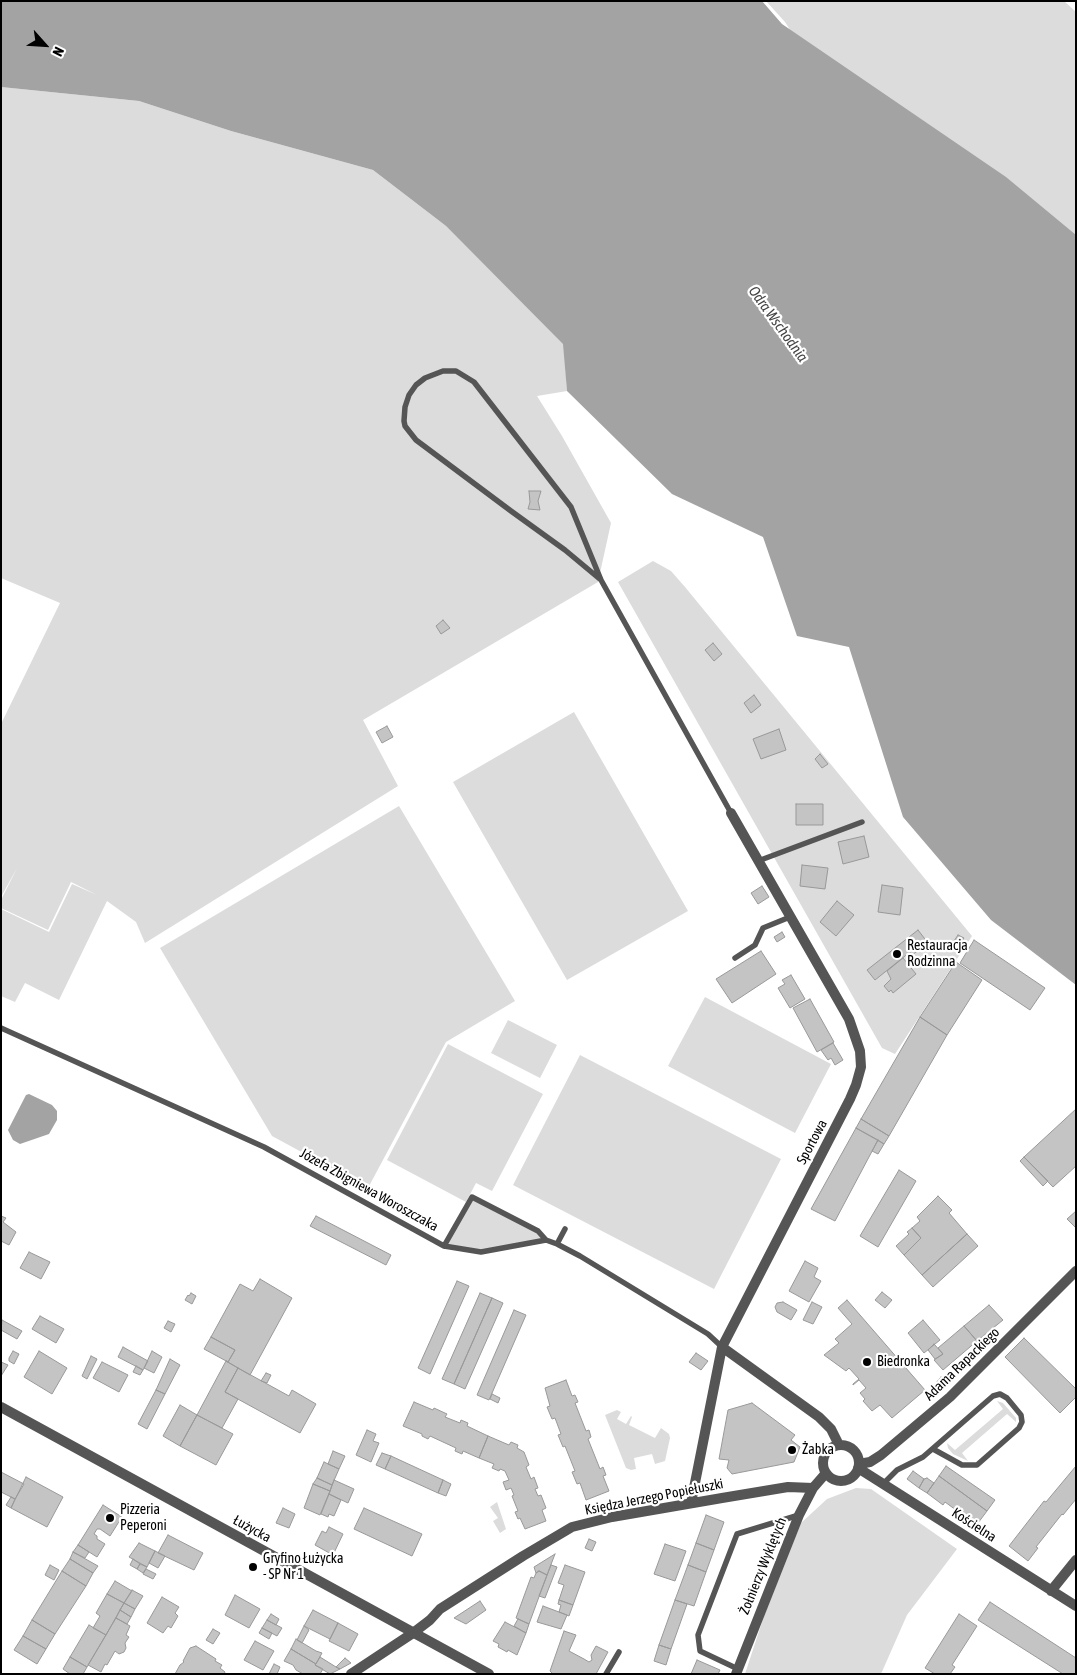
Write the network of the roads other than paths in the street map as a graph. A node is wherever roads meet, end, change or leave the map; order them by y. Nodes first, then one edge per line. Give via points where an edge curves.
1 (601, 580) junction
2 (731, 813) joint
3 (862, 822) dead end
4 (758, 861) junction
5 (790, 917) junction
6 (735, 958) dead end
7 (1, 1028) edge
8 (565, 1229) dead end
9 (546, 1240) junction
10 (557, 1244) junction
11 (444, 1246) junction
12 (1076, 1271) edge
13 (722, 1347) junction
14 (1, 1407) edge
15 (839, 1445) junction
16 (933, 1449) junction
17 (858, 1466) junction
18 (826, 1473) junction
19 (884, 1483) junction
20 (813, 1488) junction
21 (691, 1503) junction
22 (799, 1514) junction
23 (1076, 1560) edge
24 (1051, 1591) junction
25 (1076, 1606) edge
26 (413, 1633) junction
27 (619, 1652) dead end
28 (737, 1671) edge
29 (350, 1674) edge
30 (489, 1674) edge
31 (606, 1674) edge

1 - 1 lane via 571,506 474,382 456,371 443,371 416,385 409,395 404,421 416,440
1 - 2 lane
2 - 4 street, Sportowa
3 - 4 lane
4 - 5 street, Sportowa
5 - 6 lane via 763,928 755,946
5 - 13 street, Sportowa via 849,1019 860,1051 861,1067 850,1099
7 - 11 lane, Józefa Zbigniewa Woroszczaka via 264,1147
8 - 10 lane
9 - 10 lane
9 - 11 lane, Józefa Zbigniewa Woroszczaka via 481,1252
9 - 11 lane via 538,1231 472,1197
10 - 13 lane via 708,1334
12 - 17 street, Adama Rapackiego via 950,1397 881,1455
13 - 15 street via 819,1417 831,1429
13 - 21 street, Sportowa
14 - 26 street, Łużycka
15 - 17 street via 857,1454
15 - 18 street via 824,1455
16 - 16 lane via 993,1396 1000,1394 1007,1398 1022,1415 1019,1428 976,1465 962,1465
16 - 19 lane via 897,1470
17 - 18 street via 844,1481 837,1481
17 - 19 street, Kościelna
18 - 20 street, Żołnierzy Wyklętych
19 - 24 street, Kościelna
20 - 21 street, Księdza Jerzego Popiełuszki via 788,1487
20 - 22 street, Żołnierzy Wyklętych
21 - 26 street, Księdza Jerzego Popiełuszki via 572,1527 440,1609
22 - 28 street, Żołnierzy Wyklętych
22 - 28 lane via 737,1534 698,1635 700,1651
23 - 24 street
24 - 25 street, Kościelna
26 - 29 street, Księdza Jerzego Popiełuszki
26 - 30 street, Łużycka
27 - 31 lane

